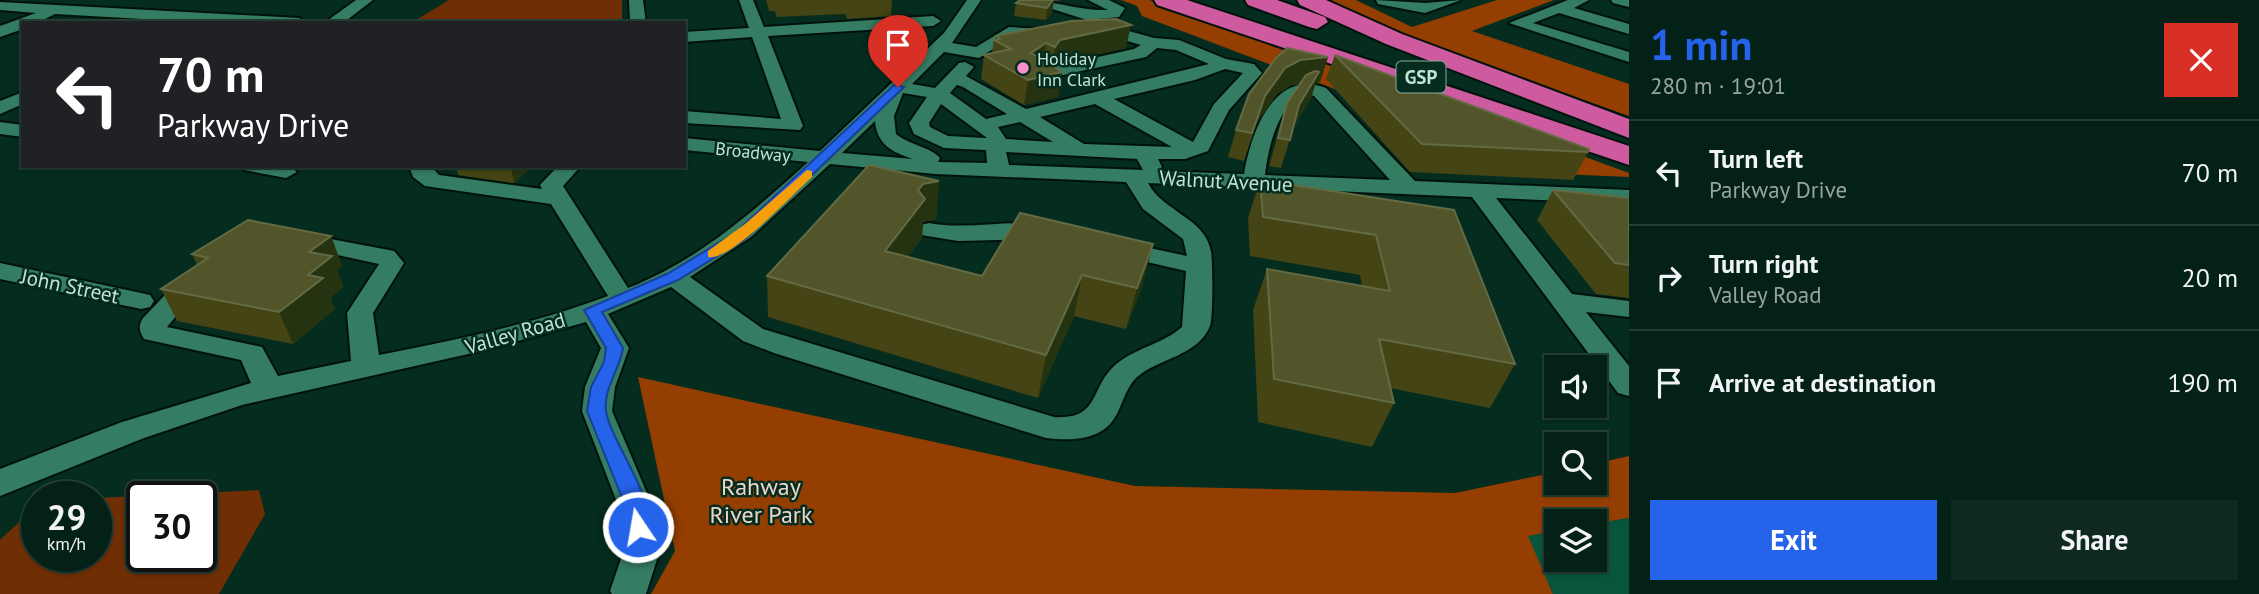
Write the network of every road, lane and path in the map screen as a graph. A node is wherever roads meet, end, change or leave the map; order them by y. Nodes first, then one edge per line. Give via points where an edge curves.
1 (220, 0) edge
2 (366, 0) edge
3 (636, 0) edge
4 (746, 0) edge
5 (974, 0) edge
6 (1031, 0) edge
7 (1095, 0) edge
8 (1165, 0) edge
9 (1213, 0) edge
10 (1256, 0) edge
11 (1308, 0) edge
12 (1454, 0) edge
13 (1618, 0) edge
14 (1383, 1) edge
15 (1579, 1) edge
16 (1629, 3) edge
17 (0, 6) edge
18 (920, 7) dead end
19 (1557, 8) junction
20 (56, 9) junction
21 (1109, 11) joint
22 (1537, 15) junction
23 (1629, 16) edge
24 (182, 19) edge
25 (27, 21) edge
26 (240, 21) edge
27 (335, 21) edge
28 (638, 21) edge
29 (933, 21) junction
30 (21, 23) edge
31 (958, 26) junction
32 (1629, 29) edge
33 (0, 32) edge
34 (758, 33) junction
35 (686, 37) edge
36 (1629, 42) edge
37 (1153, 43) junction
38 (939, 46) junction
39 (979, 54) junction
40 (1629, 57) edge
41 (1222, 63) junction
42 (1056, 76) joint
43 (954, 78) junction
44 (895, 90) junction
45 (940, 94) junction
46 (21, 98) edge
47 (1091, 99) junction
48 (0, 108) edge
49 (1022, 116) junction
50 (686, 117) edge
51 (984, 125) junction
52 (0, 128) edge
53 (21, 131) edge
54 (1629, 131) edge
55 (686, 144) edge
56 (995, 145) junction
57 (1080, 149) junction
58 (1195, 151) junction
59 (1629, 155) edge
60 (822, 159) junction
61 (263, 168) edge
62 (420, 168) edge
63 (569, 168) edge
64 (1145, 169) junction
65 (999, 171) junction
66 (286, 172) dead end
67 (1254, 175) junction
68 (1410, 188) junction
69 (1479, 191) junction
70 (560, 198) junction
71 (1625, 199) edge
72 (929, 230) dead end
73 (274, 235) edge
74 (1065, 236) edge
75 (1092, 242) edge
76 (1197, 266) junction
77 (212, 267) edge
78 (0, 271) edge
79 (673, 277) junction
80 (622, 298) junction
81 (141, 301) dead end
82 (1563, 301) junction
83 (1629, 309) edge
84 (592, 310) junction
85 (366, 368) junction
86 (1629, 386) edge
87 (269, 389) junction
88 (0, 483) edge
89 (629, 591) dead end

1 - 24 street
2 - 27 street
3 - 28 street
4 - 34 street
5 - 31 street, Valley Road
6 - 21 street via 1087,15
7 - 21 street
8 - 59 highway
9 - 59 highway, GSP
10 - 54 highway, GSP
11 - 54 highway via 1408,45
12 - 14 street via 1425,9
13 - 16 street
15 - 19 street
15 - 23 street
17 - 20 street
18 - 29 street
19 - 22 street
19 - 32 street
20 - 24 street
20 - 25 street
22 - 36 street
22 - 40 street via 1517,23
24 - 26 street
29 - 31 street
29 - 34 street
30 - 33 street
31 - 38 street, Valley Road
34 - 35 street
34 - 50 street via 793,126
37 - 39 street via 1118,33 1073,37 1009,32
37 - 41 street via 1179,45
37 - 42 street via 1140,52
38 - 39 street
38 - 44 street, Valley Road
39 - 43 street
41 - 47 street
41 - 58 street via 1253,73 1221,108 1204,144
42 - 47 street
43 - 45 street
43 - 49 street via 969,82
44 - 45 street
44 - 60 street, Valley Road
44 - 65 street via 883,123 886,136 895,145 940,161
45 - 51 street
45 - 56 street via 921,115 921,130 944,142
46 - 48 street
47 - 49 street
47 - 58 street
49 - 51 street
49 - 57 street
51 - 56 street via 998,136
52 - 53 street
55 - 60 street, Broadway
56 - 57 street
56 - 65 street
57 - 64 street
58 - 64 street
60 - 65 street, Walnut Avenue
60 - 79 street, Valley Road via 740,236
61 - 66 street
62 - 70 street via 433,181
63 - 70 street via 551,185
64 - 65 street, Walnut Avenue
64 - 67 street, Walnut Avenue
64 - 76 street via 1140,192 1195,238
67 - 68 street, Walnut Avenue
67 - 68 street via 1269,124 1289,93 1301,87 1316,88
68 - 69 street, Walnut Avenue
69 - 71 street, Walnut Avenue
69 - 82 street
70 - 80 street
72 - 74 street via 948,235 1028,230
73 - 85 street via 385,256 392,263 360,313
75 - 76 street
76 - 79 street via 1198,321 1193,332 1128,368 1095,421 1063,429 753,335
77 - 87 street via 182,289 153,324 154,333 252,353
78 - 81 street, John Street
79 - 80 street, Valley Road
80 - 84 street, Valley Road
82 - 83 street
82 - 86 street
84 - 85 street, Valley Road via 542,329
84 - 89 street via 615,348 600,387 597,411 635,505 642,550
85 - 87 street, Valley Road
87 - 88 street, Valley Road via 128,431

